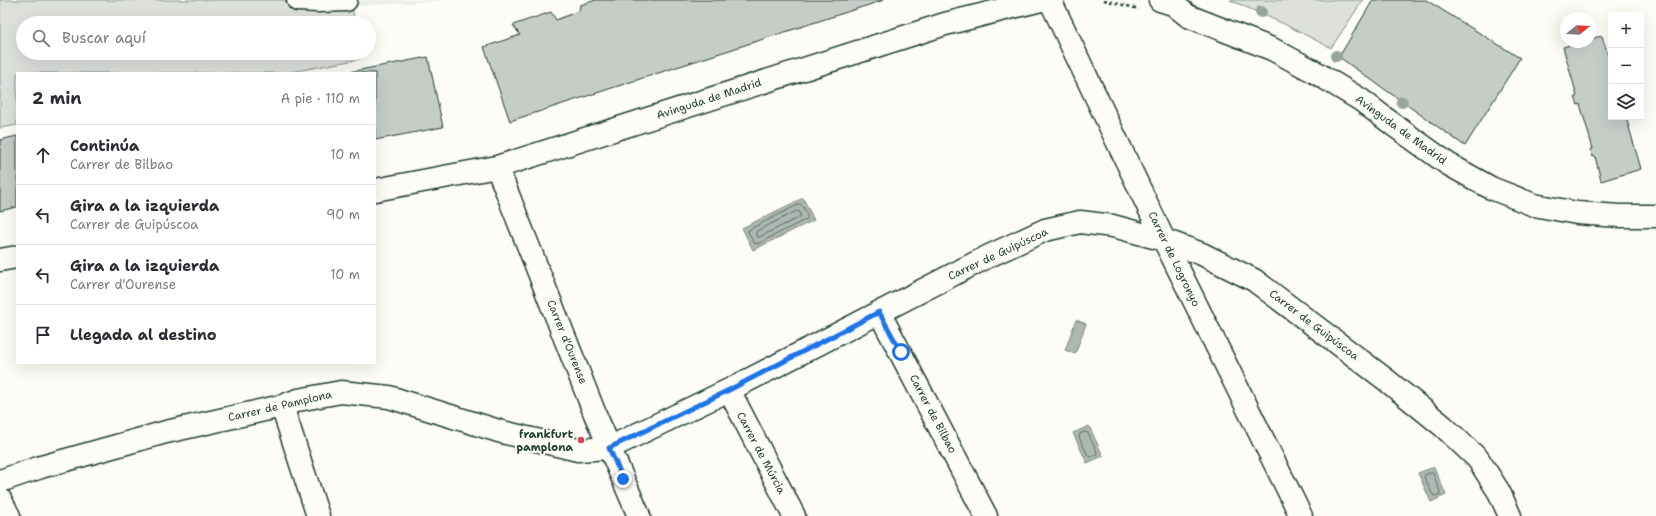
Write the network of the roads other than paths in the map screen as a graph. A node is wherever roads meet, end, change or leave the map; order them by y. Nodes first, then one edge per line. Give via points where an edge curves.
1 (298, 0) edge
2 (338, 0) edge
3 (346, 0) edge
4 (1041, 0) edge
5 (1050, 0) edge
6 (1160, 0) edge
7 (497, 167) junction
8 (376, 190) edge
9 (1656, 216) edge
10 (1164, 240) junction
11 (16, 257) edge
12 (0, 260) edge
13 (879, 312) junction
14 (729, 390) junction
15 (282, 406) junction
16 (609, 448) junction
17 (0, 481) edge
18 (0, 499) edge
19 (10, 516) edge
20 (318, 516) edge
21 (639, 516) edge
22 (794, 516) edge
23 (986, 516) edge
24 (1300, 516) edge
25 (1510, 516) edge

1 - 2 street
2 - 3 street
4 - 7 street, Avinguda de Madrid via 945,24
5 - 10 street, Carrer de Logronyo
6 - 9 street, Avinguda de Madrid via 1173,4 1188,16 1272,49 1315,72 1361,100 1448,164 1491,188 1534,205 1577,213
7 - 8 street, Avinguda de Madrid
7 - 16 street, Carrer d'Ourense
10 - 13 street, Carrer de Guipúscoa via 1113,226 1080,222 1045,230
10 - 24 street, Carrer de Logronyo
10 - 25 street, Carrer de Guipúscoa via 1202,254 1254,280 1385,379 1443,426 1478,459 1499,492
11 - 12 street
13 - 14 street, Carrer de Guipúscoa
13 - 23 street, Carrer de Bilbao
14 - 16 street, Carrer de Guipúscoa
14 - 22 street, Carrer de Múrcia
15 - 16 street, Carrer de Pamplona via 298,400 341,392 389,397 502,432 578,450
15 - 17 street, Carrer de Pamplona via 166,432
15 - 20 street
16 - 21 street, Carrer d'Ourense
18 - 19 street

